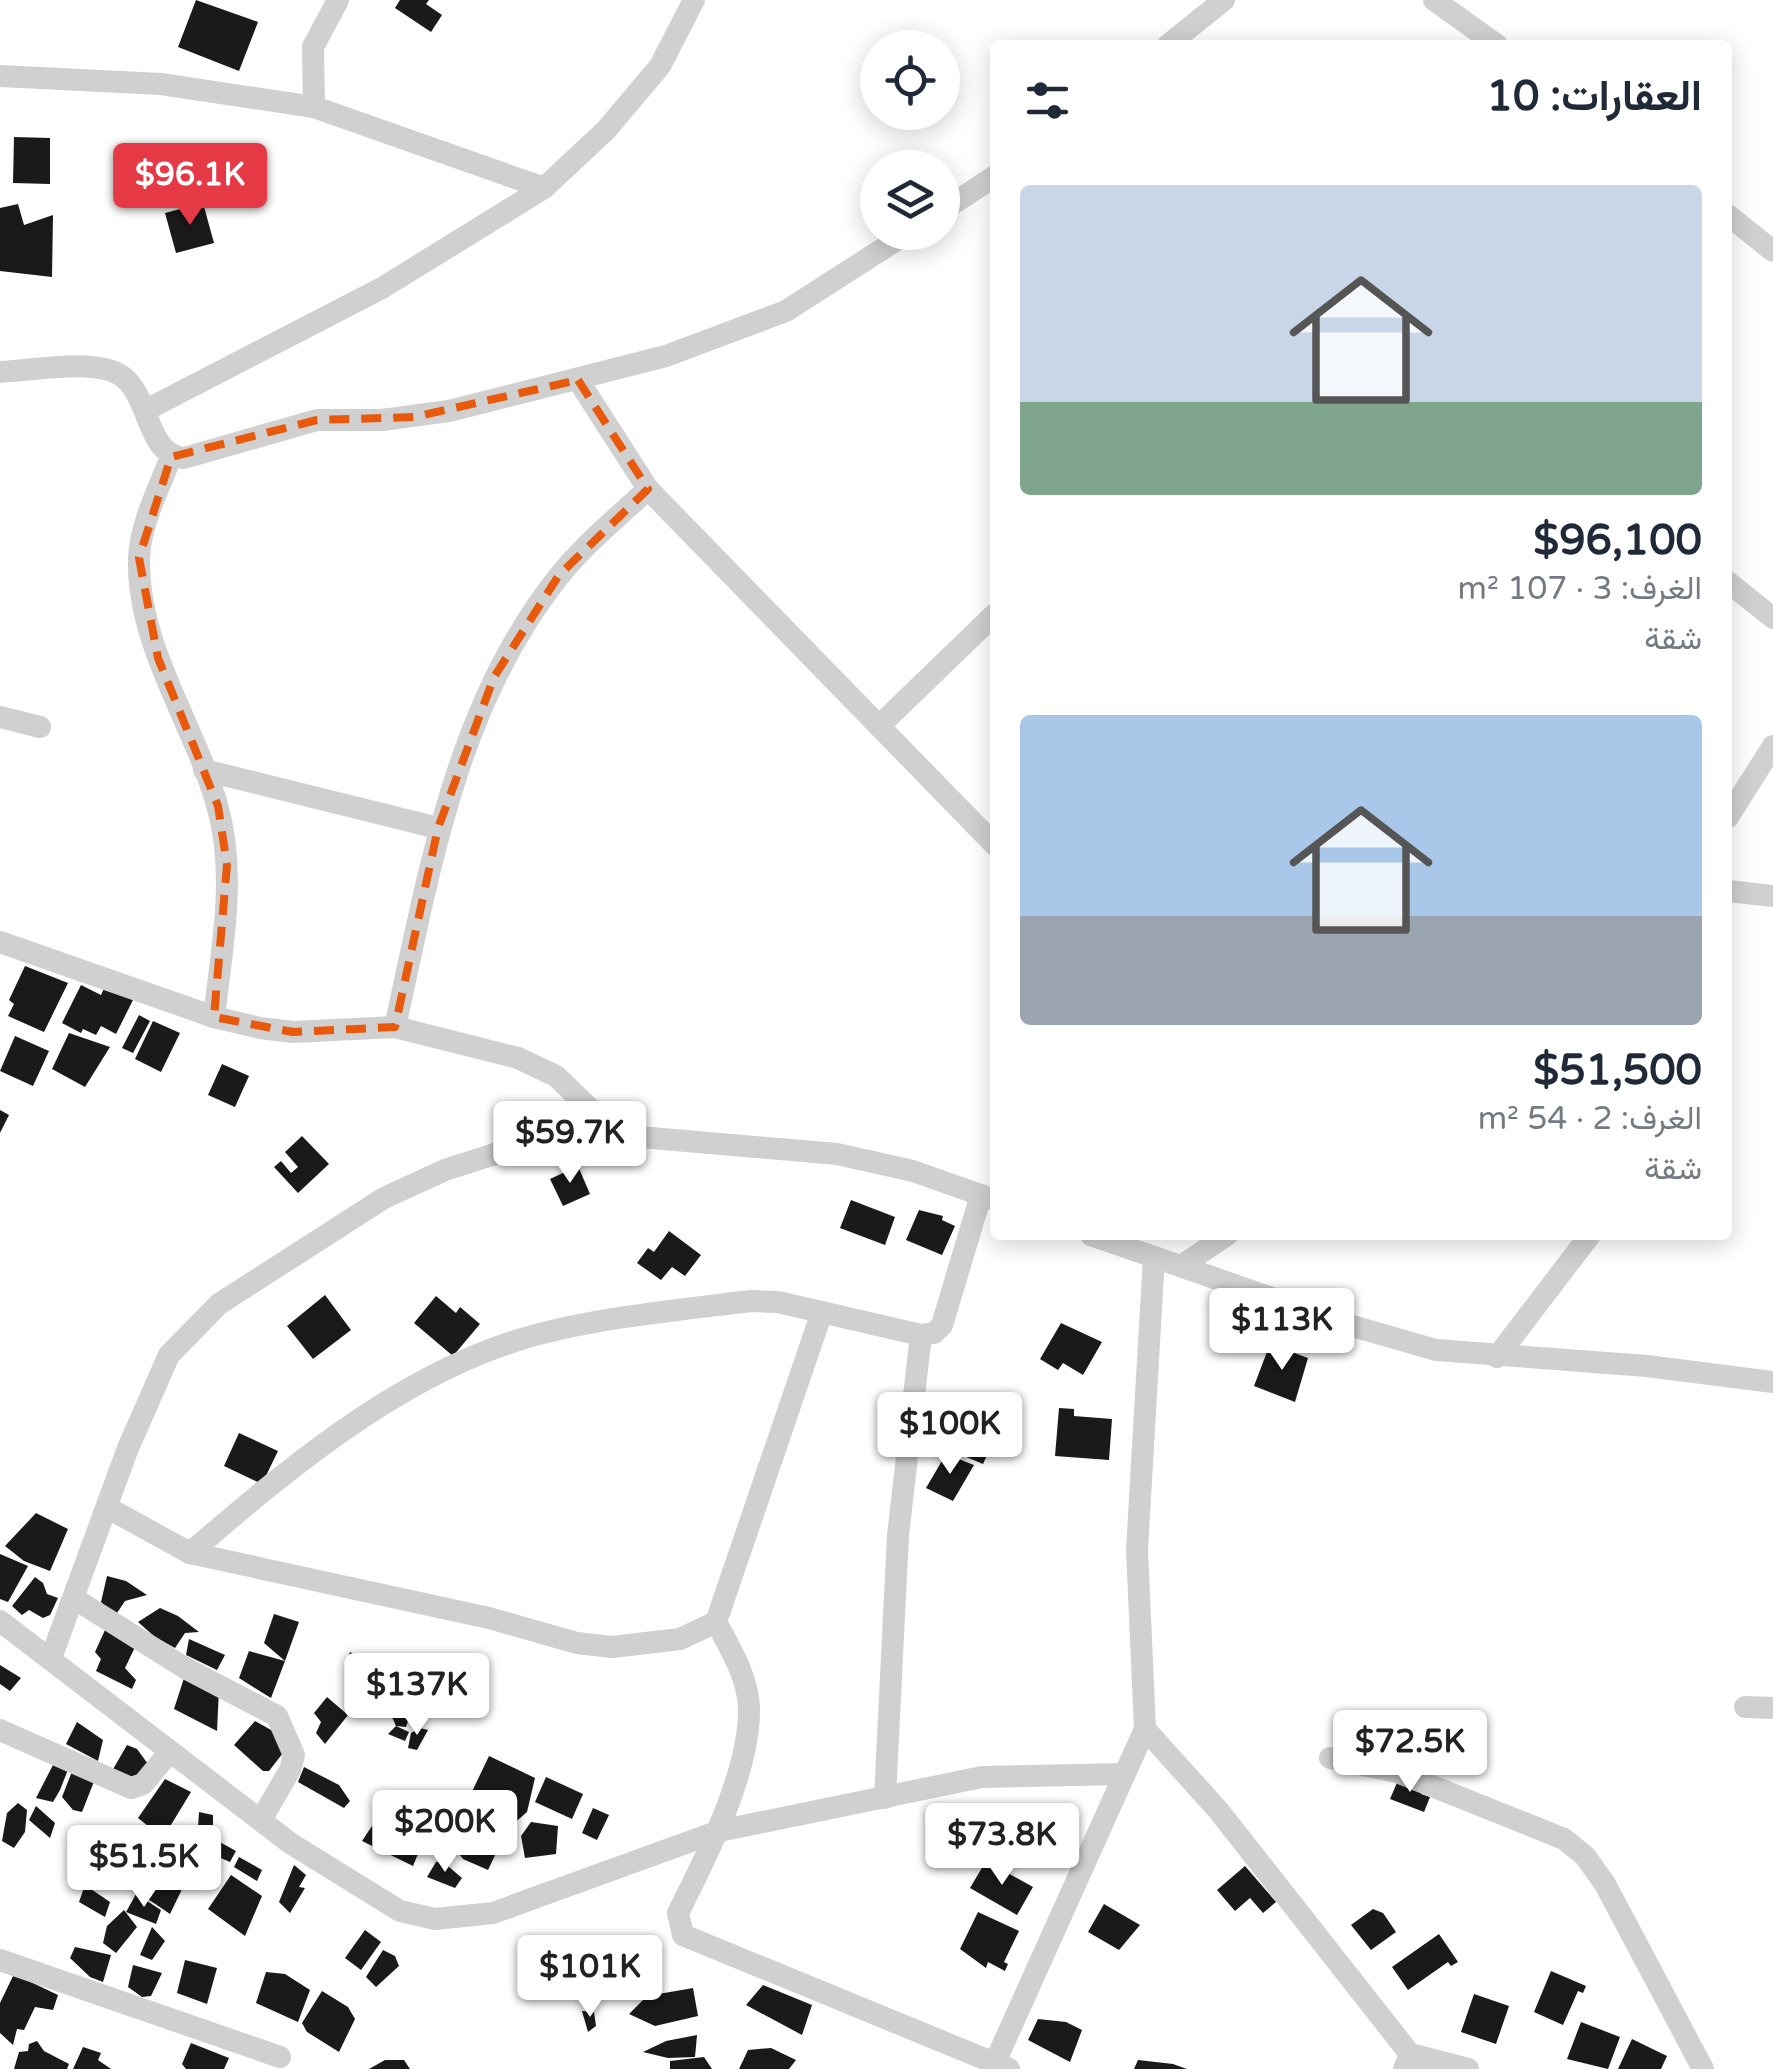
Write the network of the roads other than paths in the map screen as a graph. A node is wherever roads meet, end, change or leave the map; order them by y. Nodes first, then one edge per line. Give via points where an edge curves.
1 (338, 0) edge
2 (694, 0) edge
3 (1224, 0) edge
4 (1434, 0) edge
5 (1174, 40) edge
6 (1490, 40) edge
7 (0, 76) edge
8 (314, 108) junction
9 (990, 179) edge
10 (544, 188) junction
11 (960, 200) edge
12 (1732, 218) edge
13 (882, 250) edge
14 (1773, 252) edge
15 (0, 372) edge
16 (578, 380) junction
17 (146, 410) junction
18 (171, 457) junction
19 (648, 489) junction
20 (1732, 585) edge
21 (1773, 618) edge
22 (990, 619) edge
23 (0, 717) edge
24 (879, 726) junction
25 (40, 727) dead end
26 (1773, 746) edge
27 (204, 770) junction
28 (1732, 811) edge
29 (438, 828) junction
30 (990, 840) edge
31 (1732, 891) edge
32 (1773, 896) edge
33 (3, 950) edge
34 (214, 1017) junction
35 (395, 1027) junction
36 (617, 1135) junction
37 (988, 1198) edge
38 (1106, 1240) edge
39 (1220, 1240) edge
40 (1586, 1240) edge
41 (1154, 1257) junction
42 (1181, 1266) junction
43 (822, 1312) junction
44 (921, 1335) junction
45 (1497, 1356) junction
46 (1773, 1382) edge
47 (108, 1508) junction
48 (190, 1552) junction
49 (75, 1600) junction
50 (0, 1621) edge
51 (716, 1622) junction
52 (51, 1658) junction
53 (1745, 1707) dead end
54 (1773, 1708) edge
55 (1146, 1729) junction
56 (0, 1730) edge
57 (168, 1754) junction
58 (1330, 1758) dead end
59 (1124, 1774) junction
60 (885, 1798) junction
61 (260, 1820) junction
62 (718, 1831) junction
63 (0, 1960) edge
64 (280, 2057) dead end
65 (1412, 2064) edge
66 (999, 2067) edge
67 (1468, 2069) edge
68 (1703, 2069) edge

1 - 8 street via 313,48
2 - 10 street via 660,66
3 - 5 street
4 - 6 street
7 - 8 street via 160,84
8 - 10 street
9 - 11 street
10 - 17 street via 382,288
12 - 14 street
13 - 16 street via 786,311
15 - 17 street via 115,372
16 - 18 street via 414,417 317,420 197,456
16 - 19 street
17 - 18 street via 154,436
18 - 27 street via 140,558 158,658
19 - 24 street
19 - 29 street via 559,576 516,636
20 - 21 street
22 - 24 street
23 - 25 street
24 - 30 street
26 - 28 street
27 - 29 street
27 - 34 street via 218,806 227,865
29 - 35 street
31 - 32 street
33 - 34 street
34 - 35 street via 293,1032
35 - 36 street via 518,1058 556,1076
36 - 37 street via 837,1154
36 - 47 street via 528,1143 445,1170 328,1230 219,1304 169,1354
37 - 44 street via 942,1324 934,1334
38 - 41 street
39 - 42 street
40 - 45 street
41 - 42 street
41 - 55 street via 1137,1550
42 - 45 street via 1403,1343
43 - 44 street
43 - 48 street via 751,1301 514,1341 382,1406 260,1492
43 - 51 street
44 - 60 street via 898,1535
45 - 46 street
47 - 48 street
47 - 49 street
48 - 51 street via 577,1643 680,1639
49 - 52 street
49 - 61 street via 276,1716 294,1756
50 - 52 street
51 - 62 street via 737,1660 749,1708
52 - 57 street
53 - 54 street
55 - 59 street
55 - 65 street via 1218,1810
56 - 57 street via 131,1788 144,1784
57 - 61 street
58 - 68 street via 1397,1772 1564,1839 1585,1856
59 - 60 street via 1000,1775
59 - 66 street
60 - 62 street
61 - 62 street via 400,1911 435,1919 493,1913
62 - 66 street via 678,1914 683,1935
63 - 64 street
65 - 67 street

